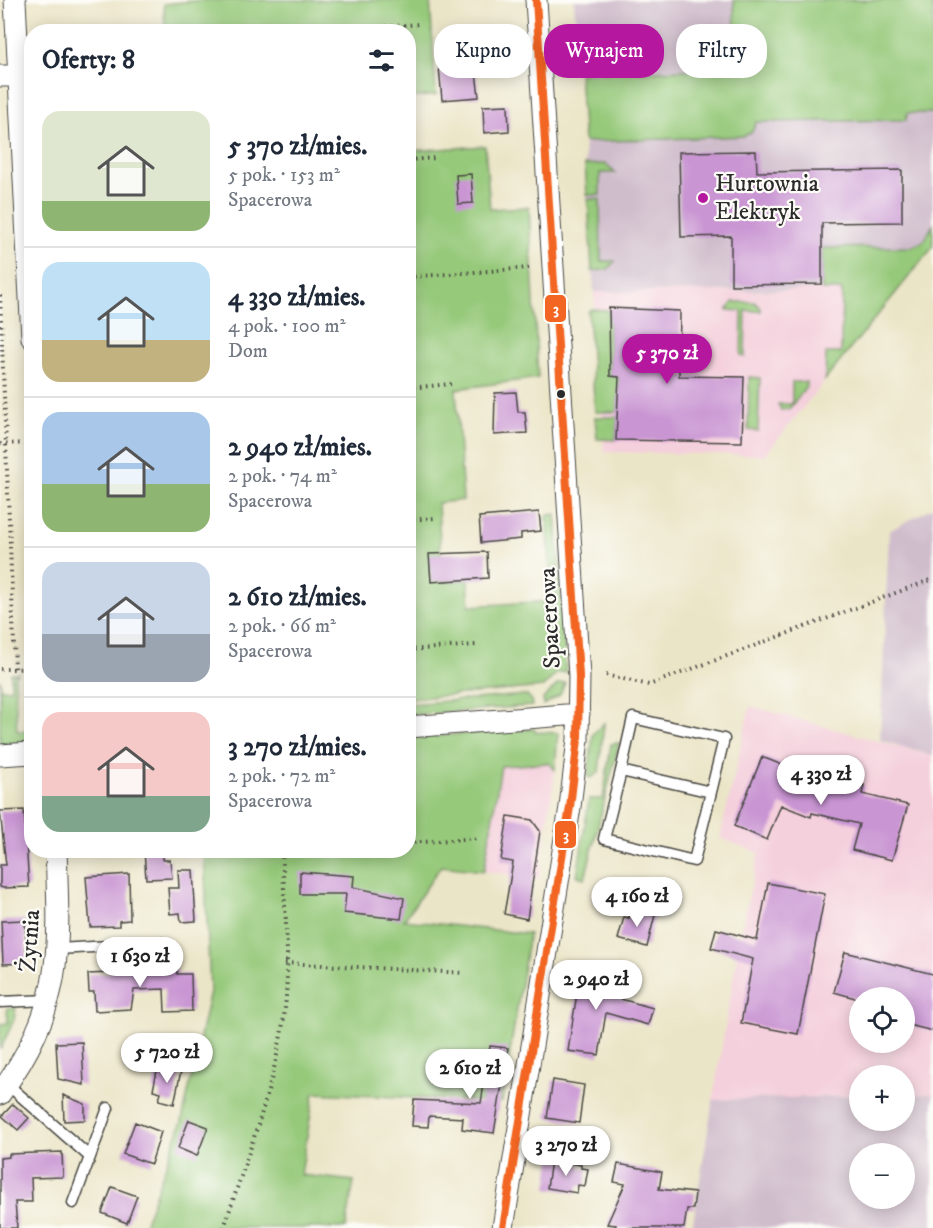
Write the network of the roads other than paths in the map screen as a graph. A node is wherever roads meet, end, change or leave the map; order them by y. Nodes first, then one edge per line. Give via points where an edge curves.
1 (15, 0) edge
2 (536, 0) edge
3 (9, 76) edge
4 (24, 247) edge
5 (579, 714) junction
6 (416, 726) edge
7 (24, 754) edge
8 (0, 755) edge
9 (621, 771) junction
10 (711, 792) junction
11 (56, 858) edge
12 (162, 943) dead end
13 (58, 949) junction
14 (49, 1000) junction
15 (0, 1002) edge
16 (4, 1089) edge
17 (108, 1108) dead end
18 (90, 1157) junction
19 (73, 1203) dead end
20 (503, 1228) edge

1 - 3 street
2 - 5 street, Spacerowa
3 - 4 street
5 - 6 street
5 - 20 street, Spacerowa via 570,807
7 - 8 street
9 - 10 lane
9 - 10 lane via 633,718 724,739
9 - 10 lane via 604,840 694,861
11 - 13 street, Żytnia
12 - 13 lane
13 - 14 street, Żytnia
14 - 15 lane
14 - 16 street, Żytnia via 35,1037
16 - 18 lane
17 - 18 lane
18 - 19 lane

